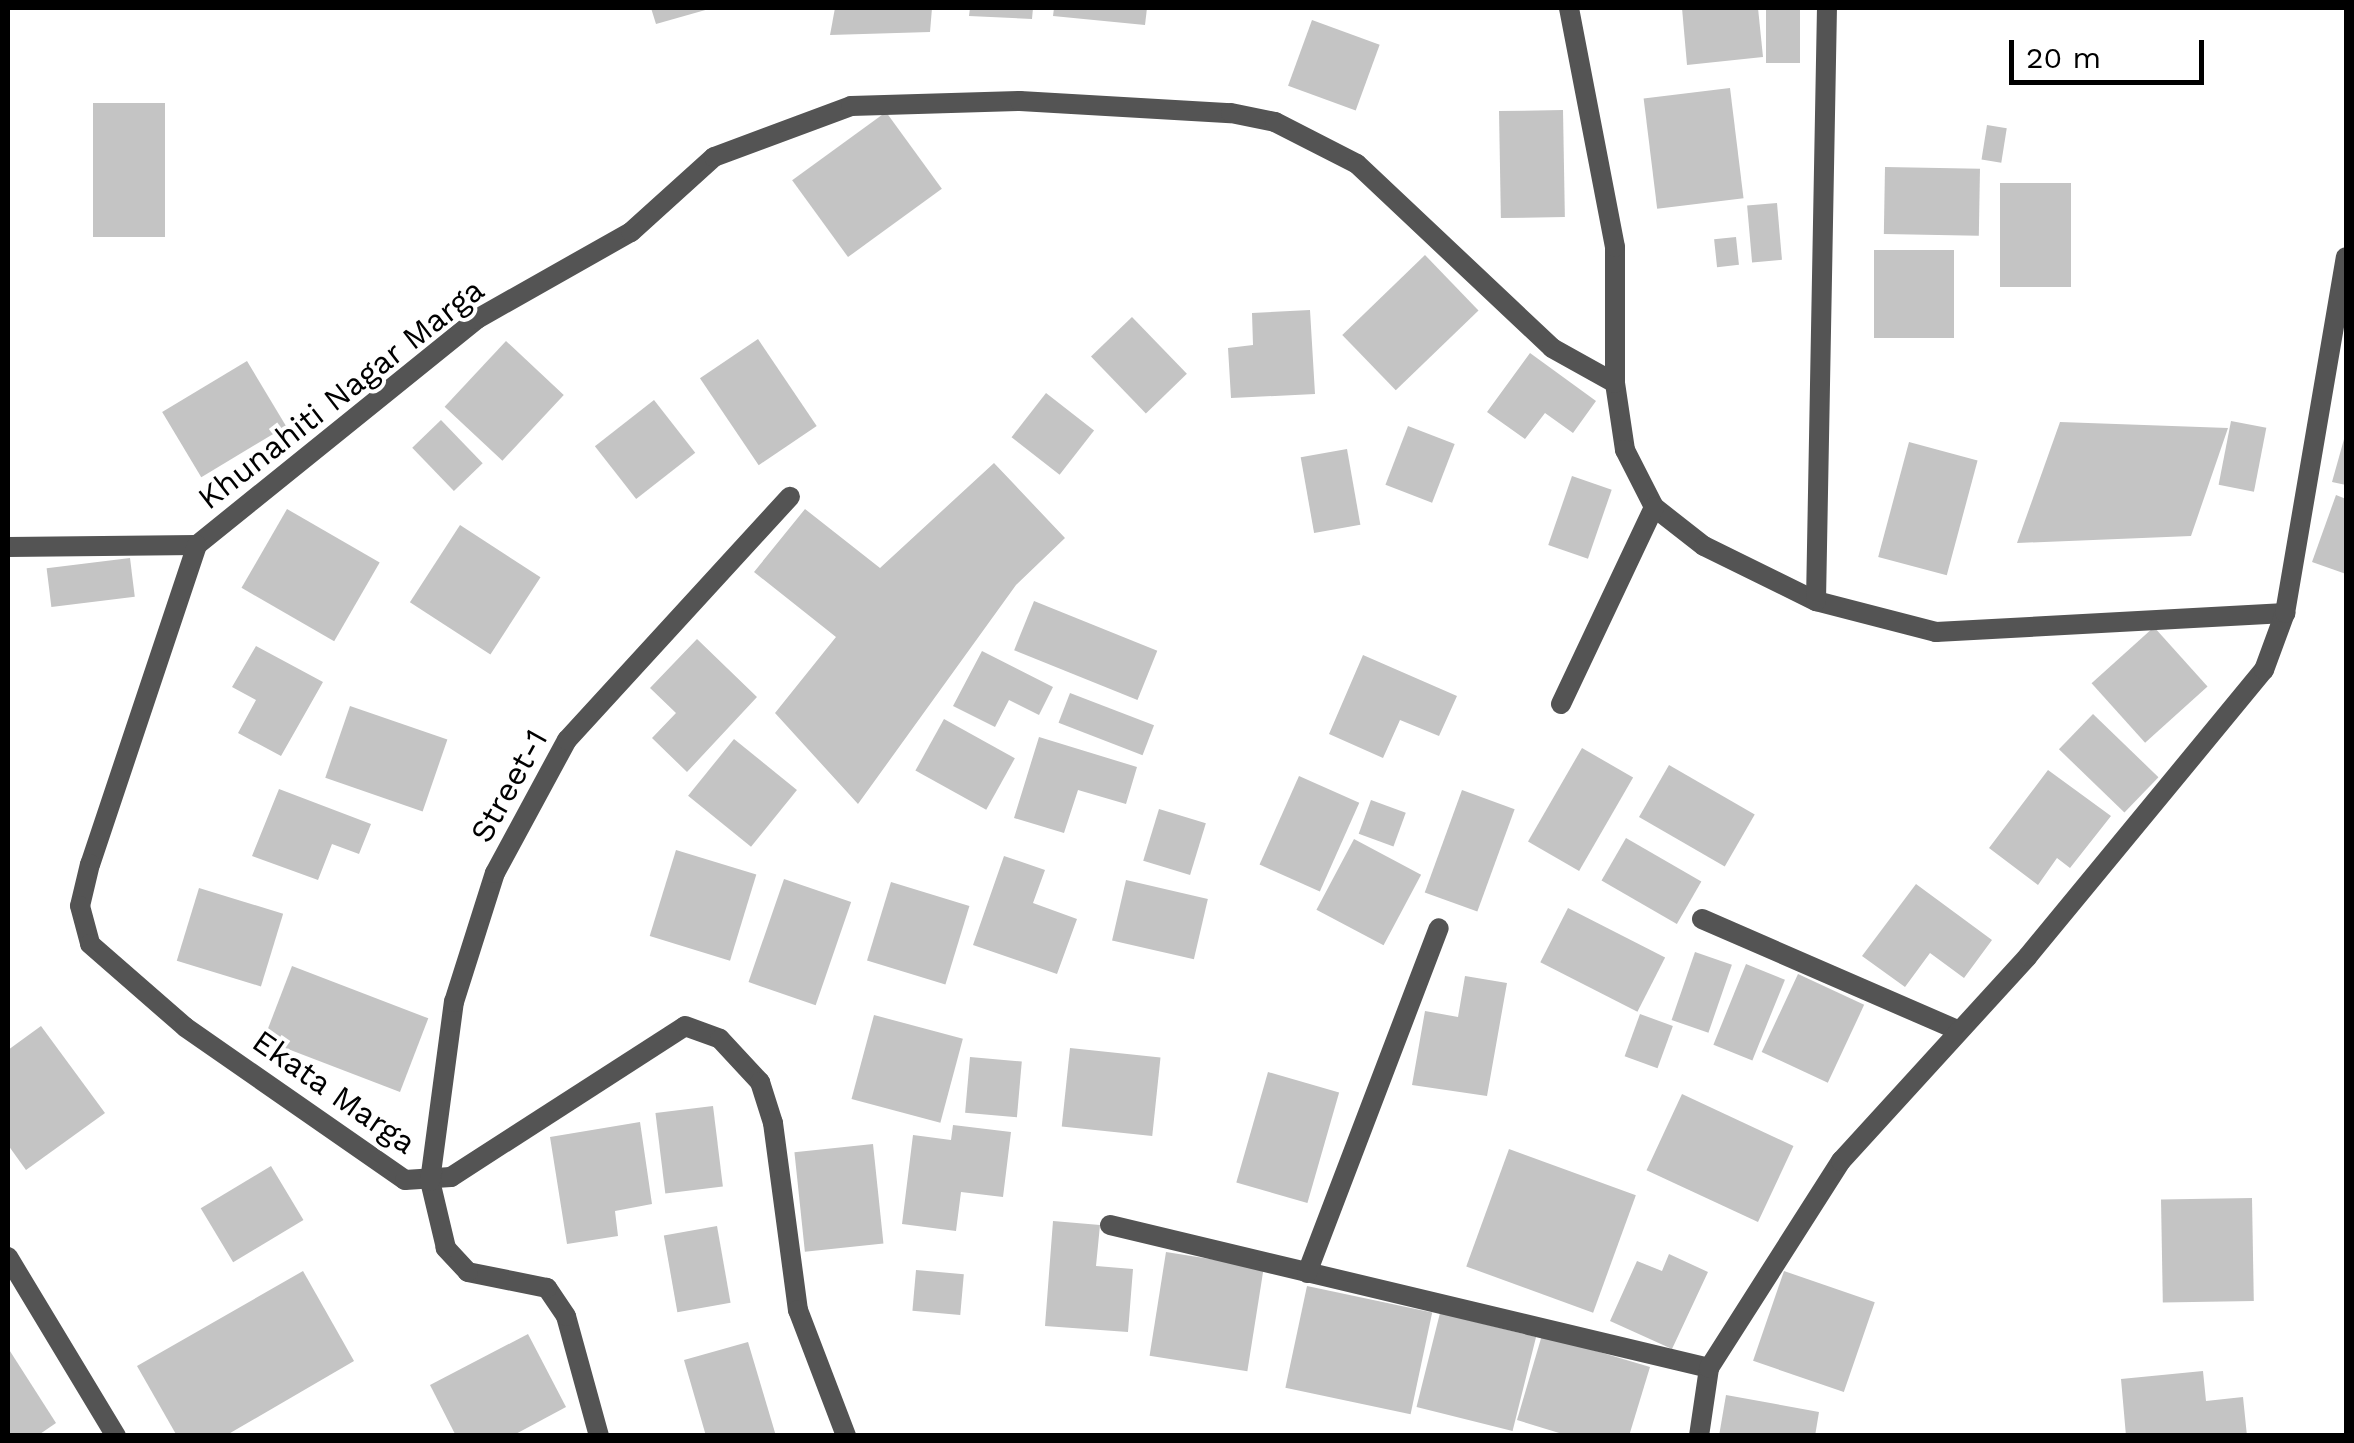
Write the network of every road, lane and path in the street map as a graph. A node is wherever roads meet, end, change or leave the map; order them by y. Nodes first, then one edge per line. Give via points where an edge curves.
1 (1570, 8) edge
2 (1827, 8) edge
3 (2346, 256) edge
4 (1615, 383) junction
5 (790, 497) dead end
6 (1654, 507) junction
7 (197, 545) junction
8 (8, 547) edge
9 (1816, 600) junction
10 (2285, 613) junction
11 (1562, 704) dead end
12 (1702, 919) dead end
13 (1439, 928) dead end
14 (1958, 1031) junction
15 (430, 1181) junction
16 (1110, 1225) dead end
17 (8, 1257) edge
18 (1307, 1273) junction
19 (1708, 1368) junction
20 (116, 1436) edge
21 (598, 1436) edge
22 (846, 1436) edge
23 (1700, 1436) edge

1 - 4 street via 1615,247
2 - 9 street
3 - 10 street
4 - 6 street via 1625,450
4 - 7 street, Khunahiti Nagar Marga via 1552,348 1358,164 1275,122 1231,113 1020,101 851,106 714,157 632,232 476,319
5 - 15 street, Street-1 via 567,740 495,873 454,1002
6 - 9 street via 1704,546
6 - 11 street
7 - 8 street
7 - 15 street, Ekata Marga via 90,864 80,906 90,944 186,1027 405,1180
9 - 10 street via 1936,632
10 - 14 street via 2264,670
12 - 14 street
13 - 18 street
14 - 19 street via 1841,1161
15 - 21 street via 446,1248 468,1272 547,1288 566,1316
15 - 22 street, Ekata Marga via 451,1177 685,1026 720,1039 760,1082 769,1110 798,1310
16 - 18 street
17 - 20 street
18 - 19 street
19 - 23 street

